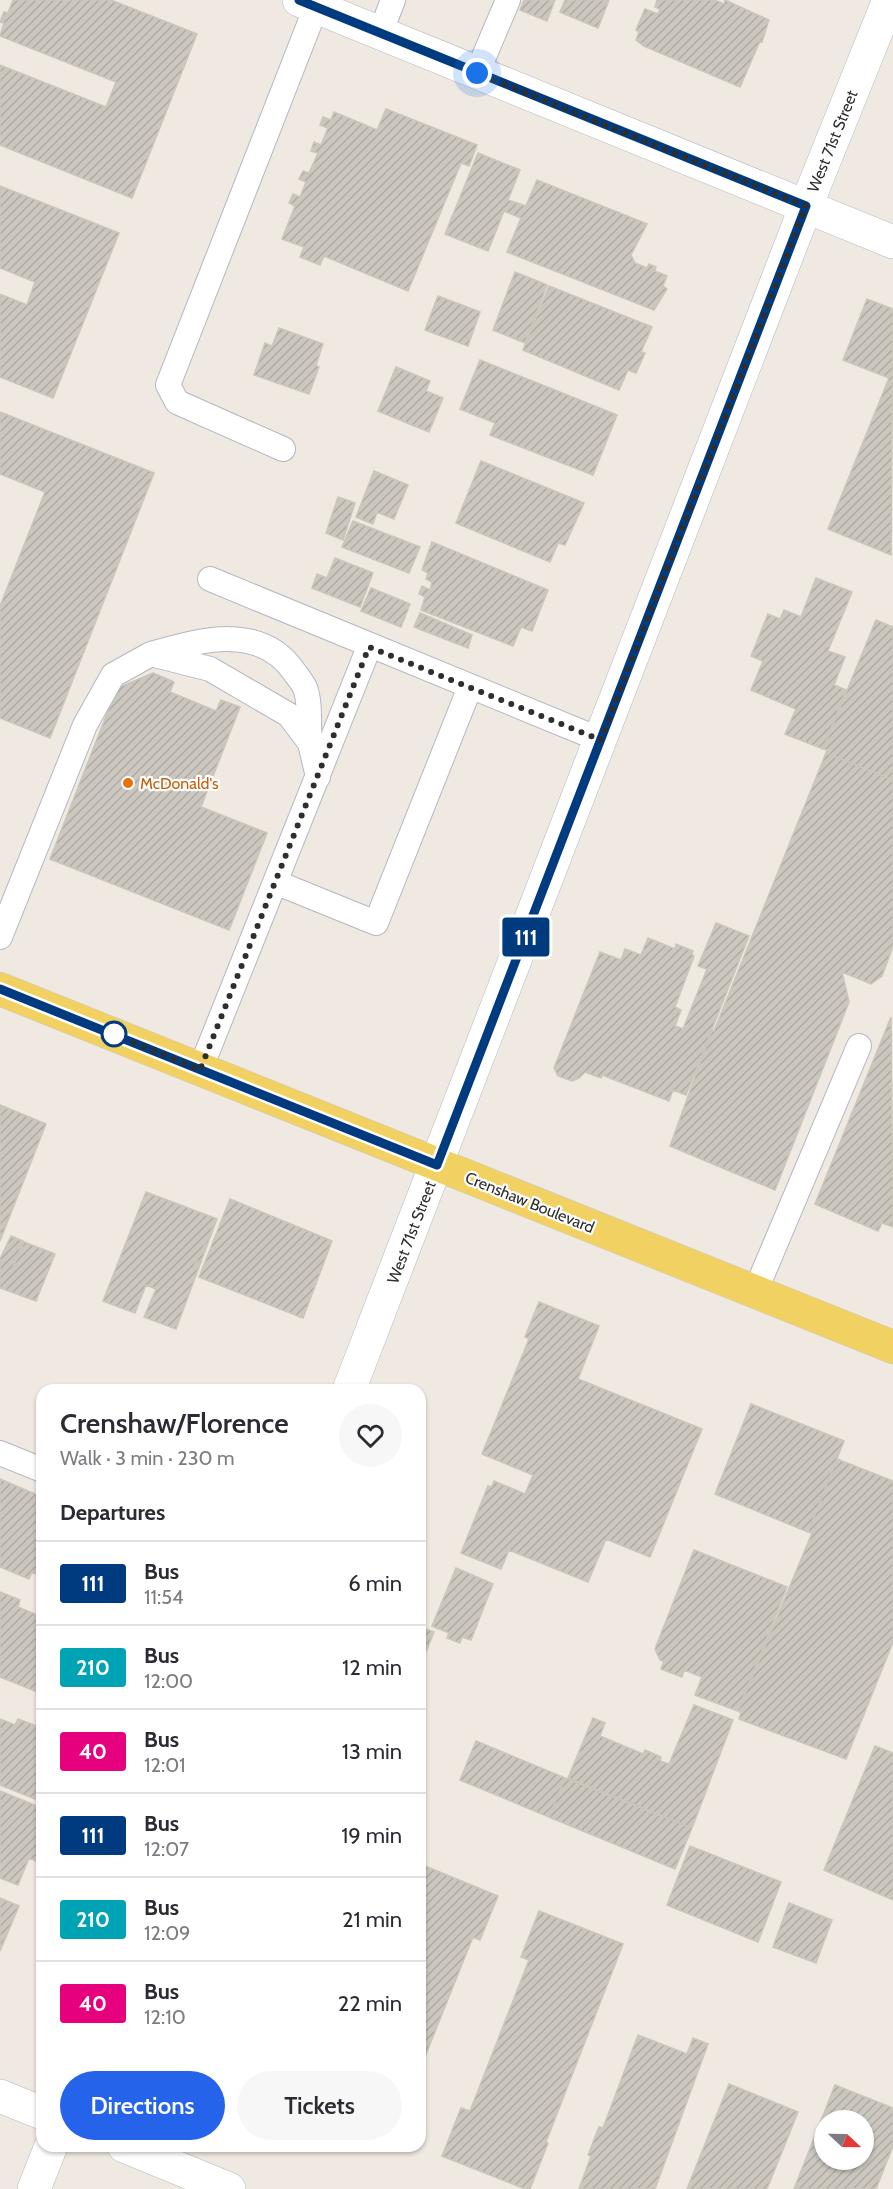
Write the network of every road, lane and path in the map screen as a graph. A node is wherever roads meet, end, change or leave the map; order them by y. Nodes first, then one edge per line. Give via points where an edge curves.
1 (393, 0) edge
2 (508, 0) edge
3 (889, 0) edge
4 (307, 3) edge
5 (380, 34) junction
6 (477, 73) junction
7 (806, 206) junction
8 (893, 242) edge
9 (283, 449) dead end
10 (210, 579) dead end
11 (369, 647) junction
12 (151, 654) junction
13 (470, 687) junction
14 (601, 740) junction
15 (310, 743) junction
16 (318, 777) junction
17 (275, 882) junction
18 (0, 937) edge
19 (0, 989) edge
20 (859, 1046) dead end
21 (200, 1070) junction
22 (437, 1165) junction
23 (756, 1292) junction
24 (893, 1347) edge
25 (351, 1384) edge
26 (0, 1453) edge
27 (36, 1468) edge
28 (0, 2096) edge
29 (36, 2111) edge
30 (49, 2152) edge
31 (139, 2152) edge
32 (34, 2189) edge
33 (229, 2189) edge

1 - 5 lane
2 - 6 lane
3 - 7 street, West 71st Street
4 - 5 street
4 - 9 lane via 168,385 177,402
5 - 6 street
6 - 7 street
7 - 8 street
7 - 14 street, West 71st Street
10 - 11 lane
11 - 13 lane
11 - 16 lane
12 - 15 lane via 210,669 289,715
12 - 15 lane via 217,638 268,647 288,662 305,688
12 - 18 lane via 113,675 85,725
13 - 14 lane
13 - 17 lane via 376,923
14 - 22 street, West 71st Street
15 - 16 lane
16 - 17 lane
17 - 21 lane
19 - 21 main road, Crenshaw Boulevard
20 - 23 lane
21 - 22 main road, Crenshaw Boulevard
22 - 23 main road, Crenshaw Boulevard
22 - 25 street, West 71st Street
23 - 24 main road, Crenshaw Boulevard
26 - 27 lane
28 - 29 street
30 - 32 street
31 - 33 street

